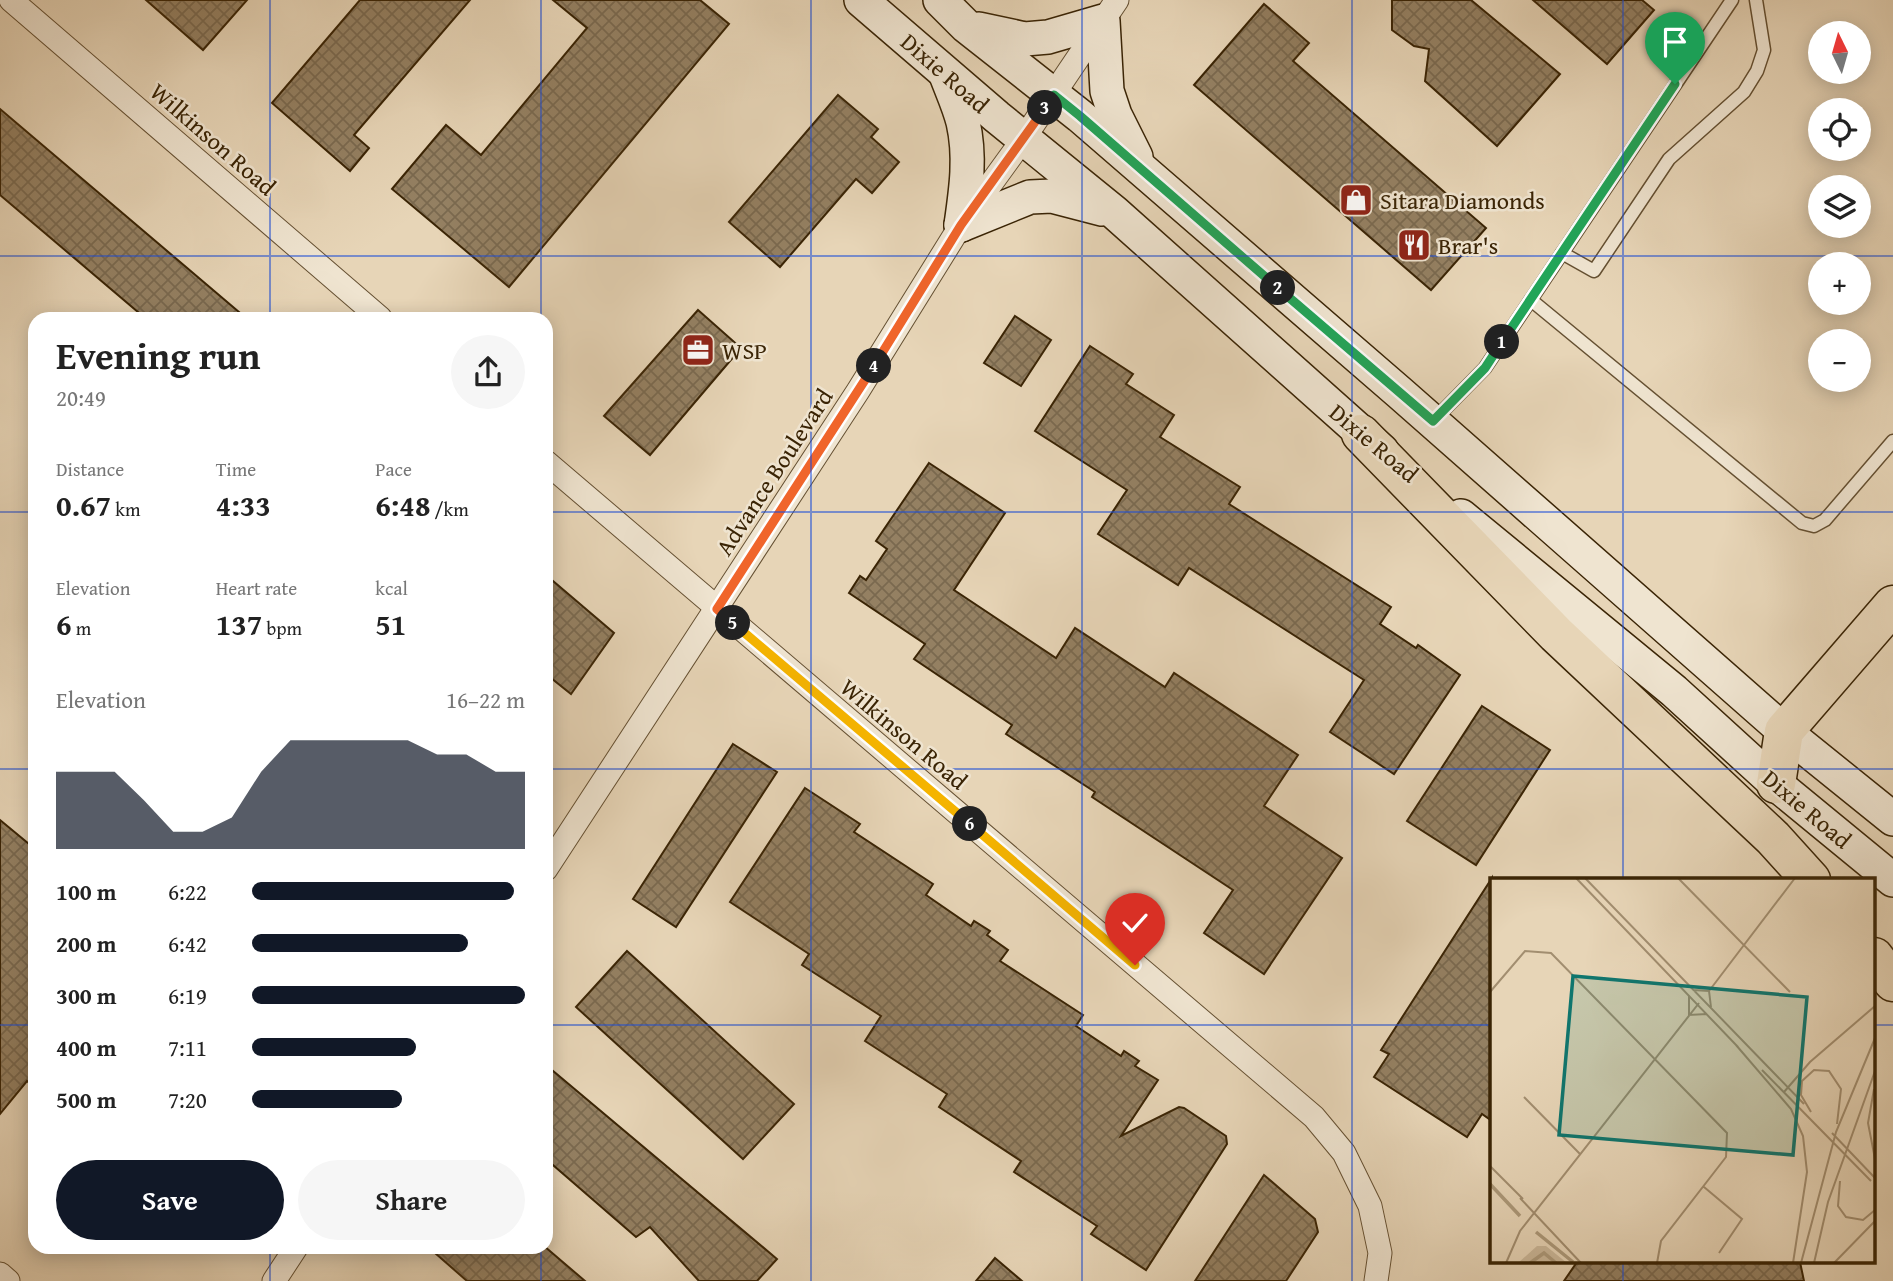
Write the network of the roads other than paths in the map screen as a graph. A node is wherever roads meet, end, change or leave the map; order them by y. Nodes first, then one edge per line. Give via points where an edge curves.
1 (11, 0) edge
2 (861, 0) edge
3 (940, 0) edge
4 (1732, 0) edge
5 (1756, 0) edge
6 (1110, 10) edge
7 (966, 26) junction
8 (946, 73) junction
9 (1054, 95) junction
10 (1024, 138) junction
11 (1144, 172) junction
12 (1114, 212) junction
13 (961, 225) junction
14 (1562, 253) junction
15 (1531, 300) junction
16 (373, 312) edge
17 (1433, 421) junction
18 (1361, 434) junction
19 (1893, 441) edge
20 (553, 468) edge
21 (1893, 605) edge
22 (717, 609) junction
23 (1784, 731) junction
24 (1776, 784) junction
25 (1893, 819) edge
26 (553, 858) edge
27 (1809, 878) edge
28 (1893, 880) edge
29 (1876, 960) edge
30 (1893, 982) edge
31 (292, 1254) edge
32 (0, 1274) edge
33 (8, 1281) edge
34 (274, 1281) edge
35 (1376, 1281) edge

1 - 16 street, Wilkinson Road
2 - 8 main road, Dixie Road
3 - 7 main road, Dixie Road
4 - 14 lane
5 - 14 lane via 1763,50 1744,92 1669,159 1594,271
6 - 7 main road via 1048,37 1026,39
6 - 9 street, Advance Boulevard
6 - 11 main road via 1107,91
7 - 9 main road, Dixie Road
8 - 10 main road, Dixie Road
8 - 13 main road via 967,148
9 - 10 street, Advance Boulevard
9 - 11 main road, Dixie Road
10 - 12 main road, Dixie Road
10 - 13 street, Advance Boulevard
11 - 17 main road, Dixie Road
12 - 13 main road via 1052,196 1030,197
12 - 18 main road, Dixie Road
13 - 22 street, Advance Boulevard
14 - 15 lane
15 - 17 lane via 1485,368
15 - 19 lane via 1802,523 1814,526 1825,520
17 - 23 main road, Dixie Road
18 - 24 main road, Dixie Road via 1674,691
18 - 27 highway via 1556,634 1773,838
20 - 22 street, Wilkinson Road
21 - 23 highway
22 - 26 street, Advance Boulevard
22 - 35 street, Wilkinson Road via 1314,1117 1345,1153 1370,1206 1380,1253
23 - 24 highway
23 - 25 main road, Dixie Road
24 - 28 main road, Dixie Road
29 - 30 highway
31 - 34 street
32 - 33 street

